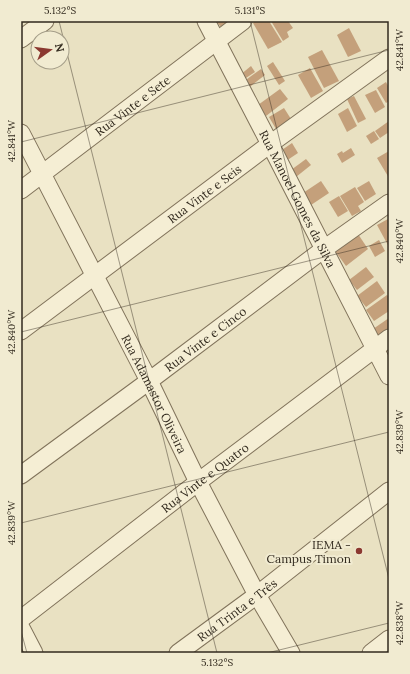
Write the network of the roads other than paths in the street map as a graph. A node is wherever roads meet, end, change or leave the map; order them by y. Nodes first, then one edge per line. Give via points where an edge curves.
1 (45, 21) edge
2 (206, 21) edge
3 (243, 21) edge
4 (21, 39) edge
5 (216, 41) junction
6 (389, 58) edge
7 (21, 133) edge
8 (270, 144) junction
9 (42, 175) junction
10 (21, 190) edge
11 (389, 203) edge
12 (324, 249) junction
13 (95, 276) junction
14 (21, 331) edge
15 (389, 338) edge
16 (374, 348) junction
17 (389, 376) edge
18 (150, 381) junction
19 (21, 475) edge
20 (198, 482) junction
21 (389, 491) edge
22 (257, 595) junction
23 (21, 618) edge
24 (21, 628) edge
25 (389, 639) edge
26 (34, 653) edge
27 (178, 653) edge
28 (291, 653) edge
29 (371, 653) edge

1 - 4 street
2 - 5 street, Rua Manoel Gomes da Silva
3 - 5 street, Rua Vinte e Sete
5 - 8 street, Rua Manoel Gomes da Silva
5 - 9 street, Rua Vinte e Sete
6 - 8 street, Rua Vinte e Seis
7 - 9 street, Rua Adamastor Oliveira
8 - 12 street, Rua Manoel Gomes da Silva
8 - 13 street, Rua Vinte e Seis
9 - 10 street, Rua Vinte e Sete
9 - 13 street, Rua Adamastor Oliveira
11 - 12 street, Rua Vinte e Cinco
12 - 16 street, Rua Manoel Gomes da Silva
12 - 18 street, Rua Vinte e Cinco
13 - 14 street, Rua Vinte e Seis
13 - 18 street, Rua Adamastor Oliveira
15 - 16 street, Rua Vinte e Quatro
16 - 17 street, Rua Manoel Gomes da Silva
16 - 20 street, Rua Vinte e Quatro
18 - 19 street, Rua Vinte e Cinco
18 - 20 street, Rua Adamastor Oliveira
20 - 22 street, Rua Adamastor Oliveira
20 - 23 street, Rua Vinte e Quatro
21 - 22 street, Rua Trinta e Três
22 - 27 street, Rua Trinta e Três
22 - 28 street, Rua Adamastor Oliveira
24 - 26 street
25 - 29 street

